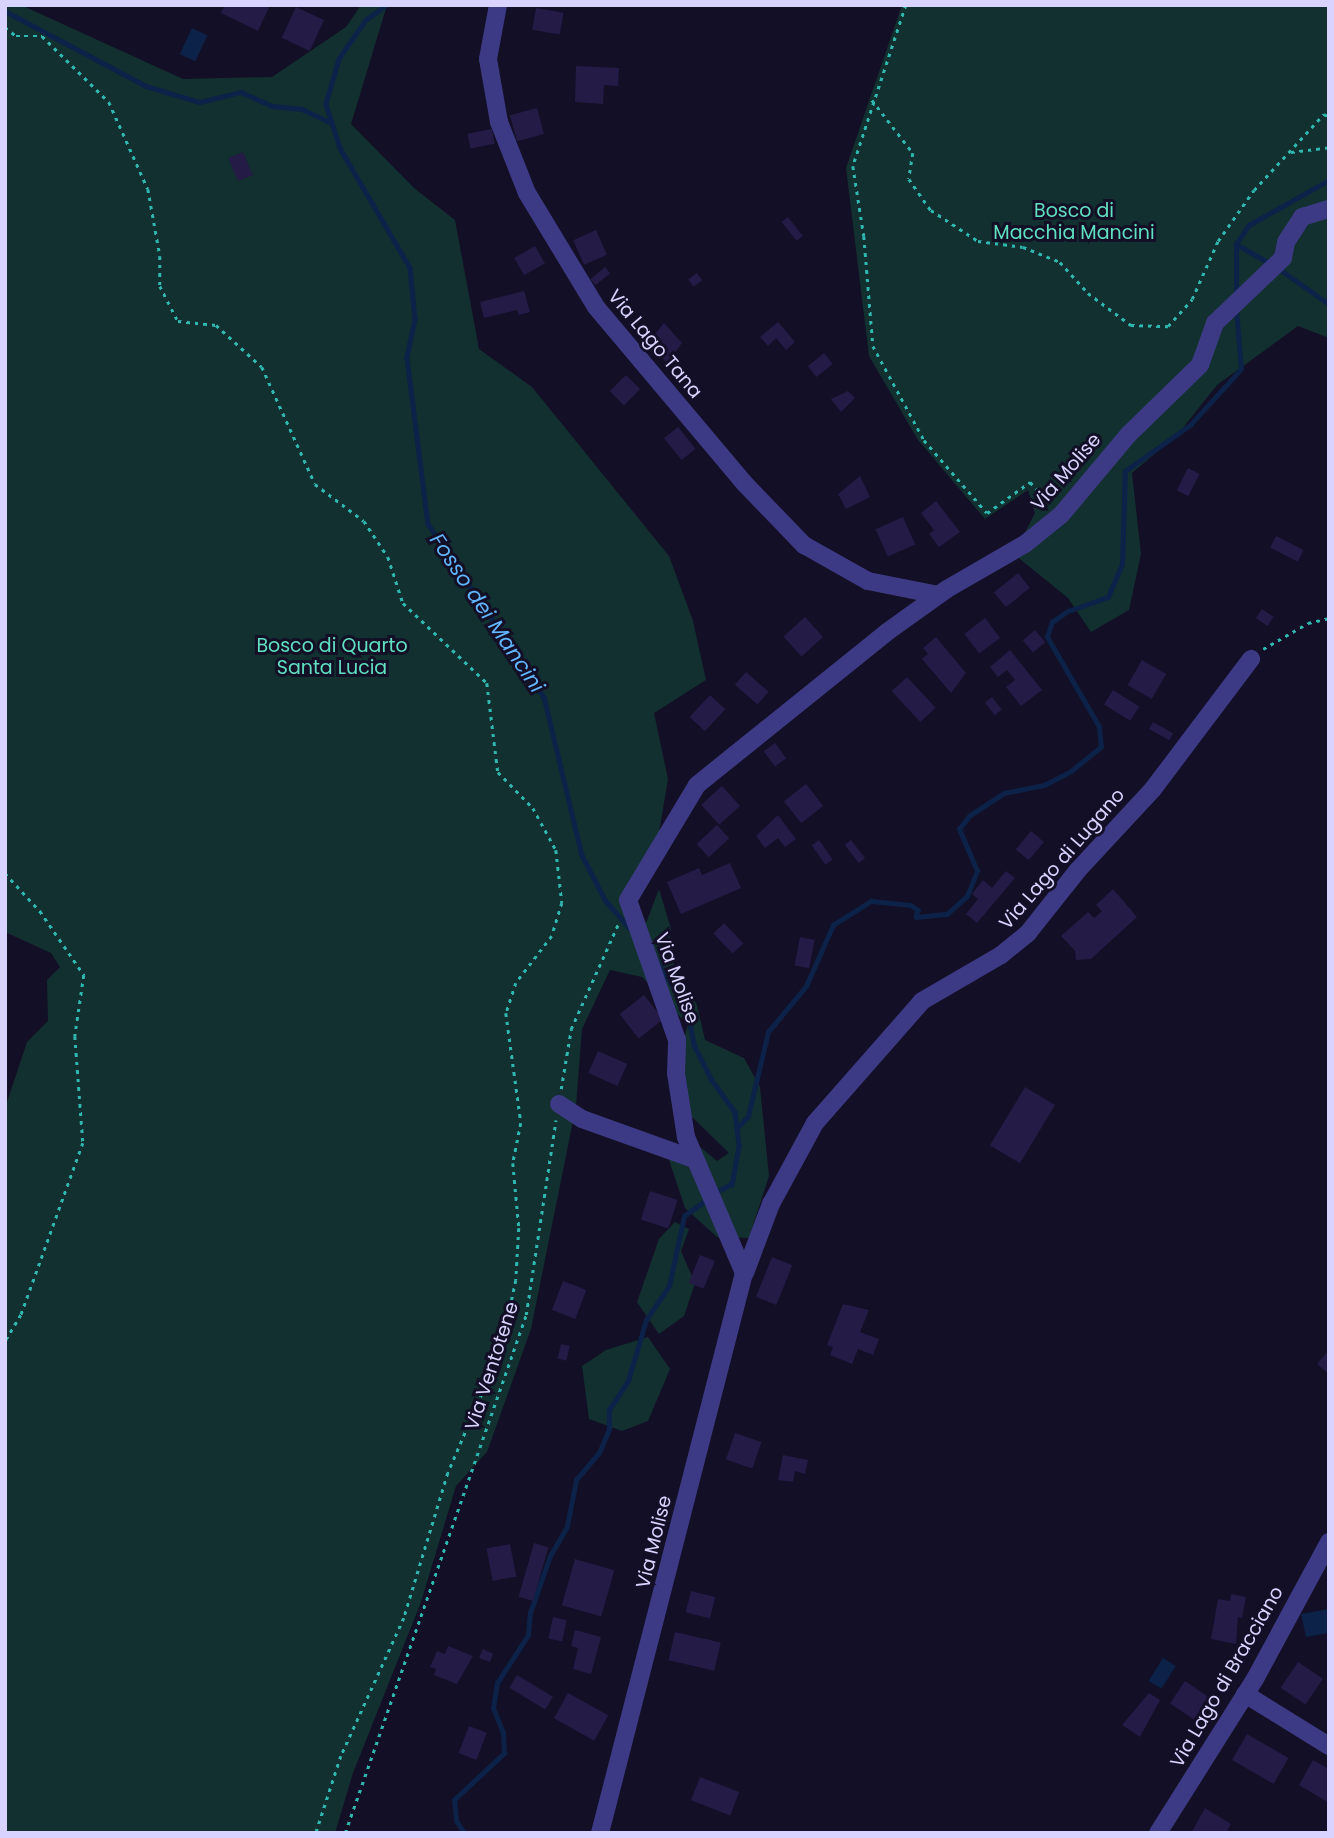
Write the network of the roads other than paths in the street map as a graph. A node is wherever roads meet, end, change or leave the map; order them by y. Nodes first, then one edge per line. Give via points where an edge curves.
1 (498, 5) edge
2 (1329, 209) edge
3 (938, 595) junction
4 (1251, 659) road end
5 (559, 1104) road end
6 (694, 1159) junction
7 (744, 1273) junction
8 (1329, 1542) edge
9 (1245, 1694) junction
10 (1329, 1746) edge
11 (600, 1833) edge
12 (1158, 1833) edge

1 - 3 street, Via Lago Tana via 488,59 499,122 532,202 596,307 795,537 827,561 868,581
2 - 3 street, Via Molise via 1302,217 1286,242 1283,258 1215,323 1200,365 1096,469 1061,515 1018,549
3 - 6 street, Via Molise via 697,785 628,900 677,1040 681,1116
4 - 7 street, Via Lago di Lugano via 1153,789 1078,870 1028,933 1001,955 922,1001 856,1073 815,1123 796,1156
5 - 6 street via 582,1119
6 - 7 street, Via Molise
7 - 11 street, Via Molise
8 - 9 street, Via Lago di Bracciano
9 - 10 street
9 - 12 street, Via Lago di Bracciano

